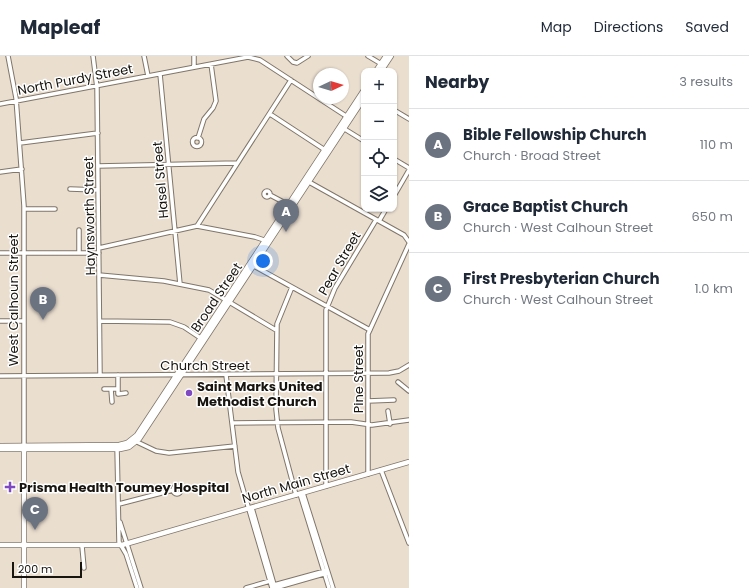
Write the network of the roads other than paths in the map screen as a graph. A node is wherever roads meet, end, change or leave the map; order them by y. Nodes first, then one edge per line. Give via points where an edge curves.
1 (8, 56) edge
2 (93, 56) edge
3 (144, 56) edge
4 (194, 56) edge
5 (287, 56) edge
6 (308, 56) edge
7 (368, 56) edge
8 (386, 56) edge
9 (391, 56) edge
10 (237, 57) edge
11 (211, 64) junction
12 (383, 65) junction
13 (194, 67) junction
14 (380, 68) edge
15 (382, 68) edge
16 (160, 74) junction
17 (148, 76) junction
18 (291, 80) junction
19 (97, 86) junction
20 (361, 96) edge
21 (16, 101) junction
22 (361, 102) edge
23 (0, 104) edge
24 (397, 112) edge
25 (270, 114) junction
26 (349, 118) junction
27 (409, 119) edge
28 (342, 128) junction
29 (98, 133) junction
30 (198, 138) dead end
31 (362, 140) edge
32 (20, 143) junction
33 (325, 150) junction
34 (397, 161) edge
35 (237, 163) junction
36 (168, 164) junction
37 (98, 166) junction
38 (22, 169) junction
39 (409, 169) edge
40 (0, 172) edge
41 (309, 182) junction
42 (398, 188) edge
43 (70, 189) dead end
44 (98, 190) junction
45 (270, 195) dead end
46 (289, 205) junction
47 (24, 209) junction
48 (55, 209) dead end
49 (384, 212) edge
50 (378, 220) junction
51 (197, 226) junction
52 (79, 230) dead end
53 (175, 231) junction
54 (268, 241) junction
55 (409, 242) edge
56 (99, 248) junction
57 (0, 253) edge
58 (23, 253) junction
59 (79, 253) junction
60 (99, 254) junction
61 (252, 265) junction
62 (99, 275) junction
63 (180, 284) junction
64 (292, 287) junction
65 (229, 301) junction
66 (327, 306) junction
67 (0, 321) edge
68 (24, 321) junction
69 (100, 321) junction
70 (276, 330) junction
71 (370, 330) junction
72 (203, 340) junction
73 (409, 365) edge
74 (368, 373) junction
75 (226, 374) junction
76 (276, 374) junction
77 (325, 374) junction
78 (100, 375) junction
79 (118, 375) junction
80 (179, 375) junction
81 (0, 376) edge
82 (24, 376) junction
83 (398, 382) dead end
84 (104, 389) dead end
85 (111, 389) junction
86 (118, 389) junction
87 (409, 391) edge
88 (126, 394) dead end
89 (394, 400) dead end
90 (368, 401) junction
91 (112, 402) dead end
92 (388, 411) dead end
93 (409, 420) edge
94 (232, 423) junction
95 (277, 423) junction
96 (325, 423) junction
97 (368, 424) junction
98 (390, 424) junction
99 (135, 440) junction
100 (0, 446) edge
101 (234, 446) junction
102 (117, 447) junction
103 (24, 448) junction
104 (0, 449) edge
105 (409, 462) edge
106 (381, 470) junction
107 (368, 474) junction
108 (326, 486) junction
109 (173, 490) dead end
110 (300, 494) junction
111 (119, 504) junction
112 (250, 508) junction
113 (120, 521) junction
114 (409, 543) edge
115 (0, 545) edge
116 (25, 545) junction
117 (124, 545) junction
118 (82, 546) junction
119 (84, 568) dead end
120 (326, 572) junction
121 (271, 581) junction
122 (273, 587) edge
123 (24, 588) edge
124 (137, 588) edge
125 (141, 588) edge
126 (246, 588) edge
127 (330, 588) edge
128 (333, 588) edge

1 - 21 street, West Calhoun Street
2 - 19 street, Haynsworth Street
3 - 17 street
4 - 13 street
5 - 6 street via 296,63
7 - 12 street
8 - 12 main road
9 - 12 main road
10 - 11 street, North Purdy Street
10 - 18 street, North Purdy Street via 256,58
11 - 13 street, North Purdy Street
11 - 30 street via 216,102 204,119
12 - 14 main road
12 - 15 main road
13 - 16 street, North Purdy Street
16 - 17 street, North Purdy Street
16 - 36 street, Hasel Street
17 - 19 street, North Purdy Street
18 - 25 street
18 - 26 street, North Purdy Street
19 - 21 street, North Purdy Street
19 - 29 street, Haynsworth Street
20 - 26 main road, Broad Street
21 - 23 street, North Purdy Street
21 - 32 street, West Calhoun Street
22 - 26 main road, Broad Street
24 - 27 street
25 - 33 street
25 - 35 street
26 - 28 main road, Broad Street
28 - 31 street
28 - 33 main road, Broad Street
28 - 41 main road, Broad Street
29 - 32 street
29 - 37 street, Haynsworth Street
32 - 38 street, West Calhoun Street
33 - 46 main road, Broad Street
34 - 39 street
35 - 36 street
35 - 51 street
36 - 37 street
36 - 53 street, Hasel Street
37 - 44 street, Haynsworth Street
38 - 40 street
38 - 47 street, West Calhoun Street
39 - 42 street
41 - 50 street
41 - 54 main road, Broad Street
43 - 44 street
44 - 56 street, Haynsworth Street
45 - 46 street
46 - 54 main road, Broad Street
47 - 48 street
47 - 58 street, West Calhoun Street
49 - 50 street, Pear Street
50 - 55 street via 404,235
50 - 66 street, Pear Street via 340,280
51 - 53 street
51 - 54 street
52 - 59 street
53 - 56 street
53 - 63 street, Hasel Street
54 - 61 main road, Broad Street
55 - 71 street, Pine Street
56 - 60 street, Haynsworth Street
57 - 58 street
58 - 59 street
58 - 68 street, West Calhoun Street
59 - 60 street
60 - 62 street, Haynsworth Street
61 - 64 street
61 - 65 main road, Broad Street
62 - 63 street
62 - 69 street, Haynsworth Street
63 - 65 street via 209,290
64 - 66 street
64 - 70 street
65 - 70 street
65 - 72 main road, Broad Street
66 - 71 street
66 - 77 street, Pear Street
67 - 68 street
68 - 82 street, West Calhoun Street
69 - 72 street via 170,322 184,327
69 - 78 street, Haynsworth Street
70 - 76 street
71 - 74 street, Pine Street
72 - 80 main road, Broad Street
73 - 74 street, Church Street via 392,373
74 - 77 street, Church Street
74 - 90 street, Pine Street
75 - 76 street, Church Street
75 - 80 street, Church Street
75 - 94 street
76 - 77 street, Church Street
76 - 95 street
77 - 96 street, Pear Street
78 - 79 street, Church Street
78 - 82 street, Church Street
79 - 80 street, Church Street
79 - 86 street
80 - 99 main road, Broad Street
81 - 82 street, Church Street
82 - 103 street, West Calhoun Street
83 - 87 street
84 - 85 street
85 - 86 street
85 - 91 street
86 - 88 street via 118,394
89 - 90 street
90 - 97 street, Pine Street
92 - 98 street
93 - 98 street
94 - 95 street
94 - 101 street
95 - 96 street
95 - 110 street
96 - 97 street
96 - 108 street, Pear Street
97 - 98 street
97 - 107 street, Pine Street
99 - 101 street via 156,451 169,454
99 - 102 main road
100 - 103 main road
101 - 112 street via 238,472
102 - 103 main road
102 - 111 street
103 - 104 main road
103 - 116 main road, West Calhoun Street
105 - 106 main road, North Main Street
106 - 107 main road, North Main Street
106 - 114 street
107 - 108 main road, North Main Street
108 - 110 main road, North Main Street
109 - 111 street
110 - 112 main road, North Main Street
110 - 120 street
111 - 113 street
112 - 117 main road, North Main Street
112 - 121 street
113 - 117 street
113 - 117 street via 119,542
115 - 116 main road, North Main Street
116 - 118 main road, North Main Street
116 - 123 main road, West Calhoun Street
117 - 118 main road, North Main Street
117 - 124 street
117 - 125 street
118 - 119 street
120 - 122 street
120 - 127 street
120 - 128 street
121 - 122 street
121 - 126 street

